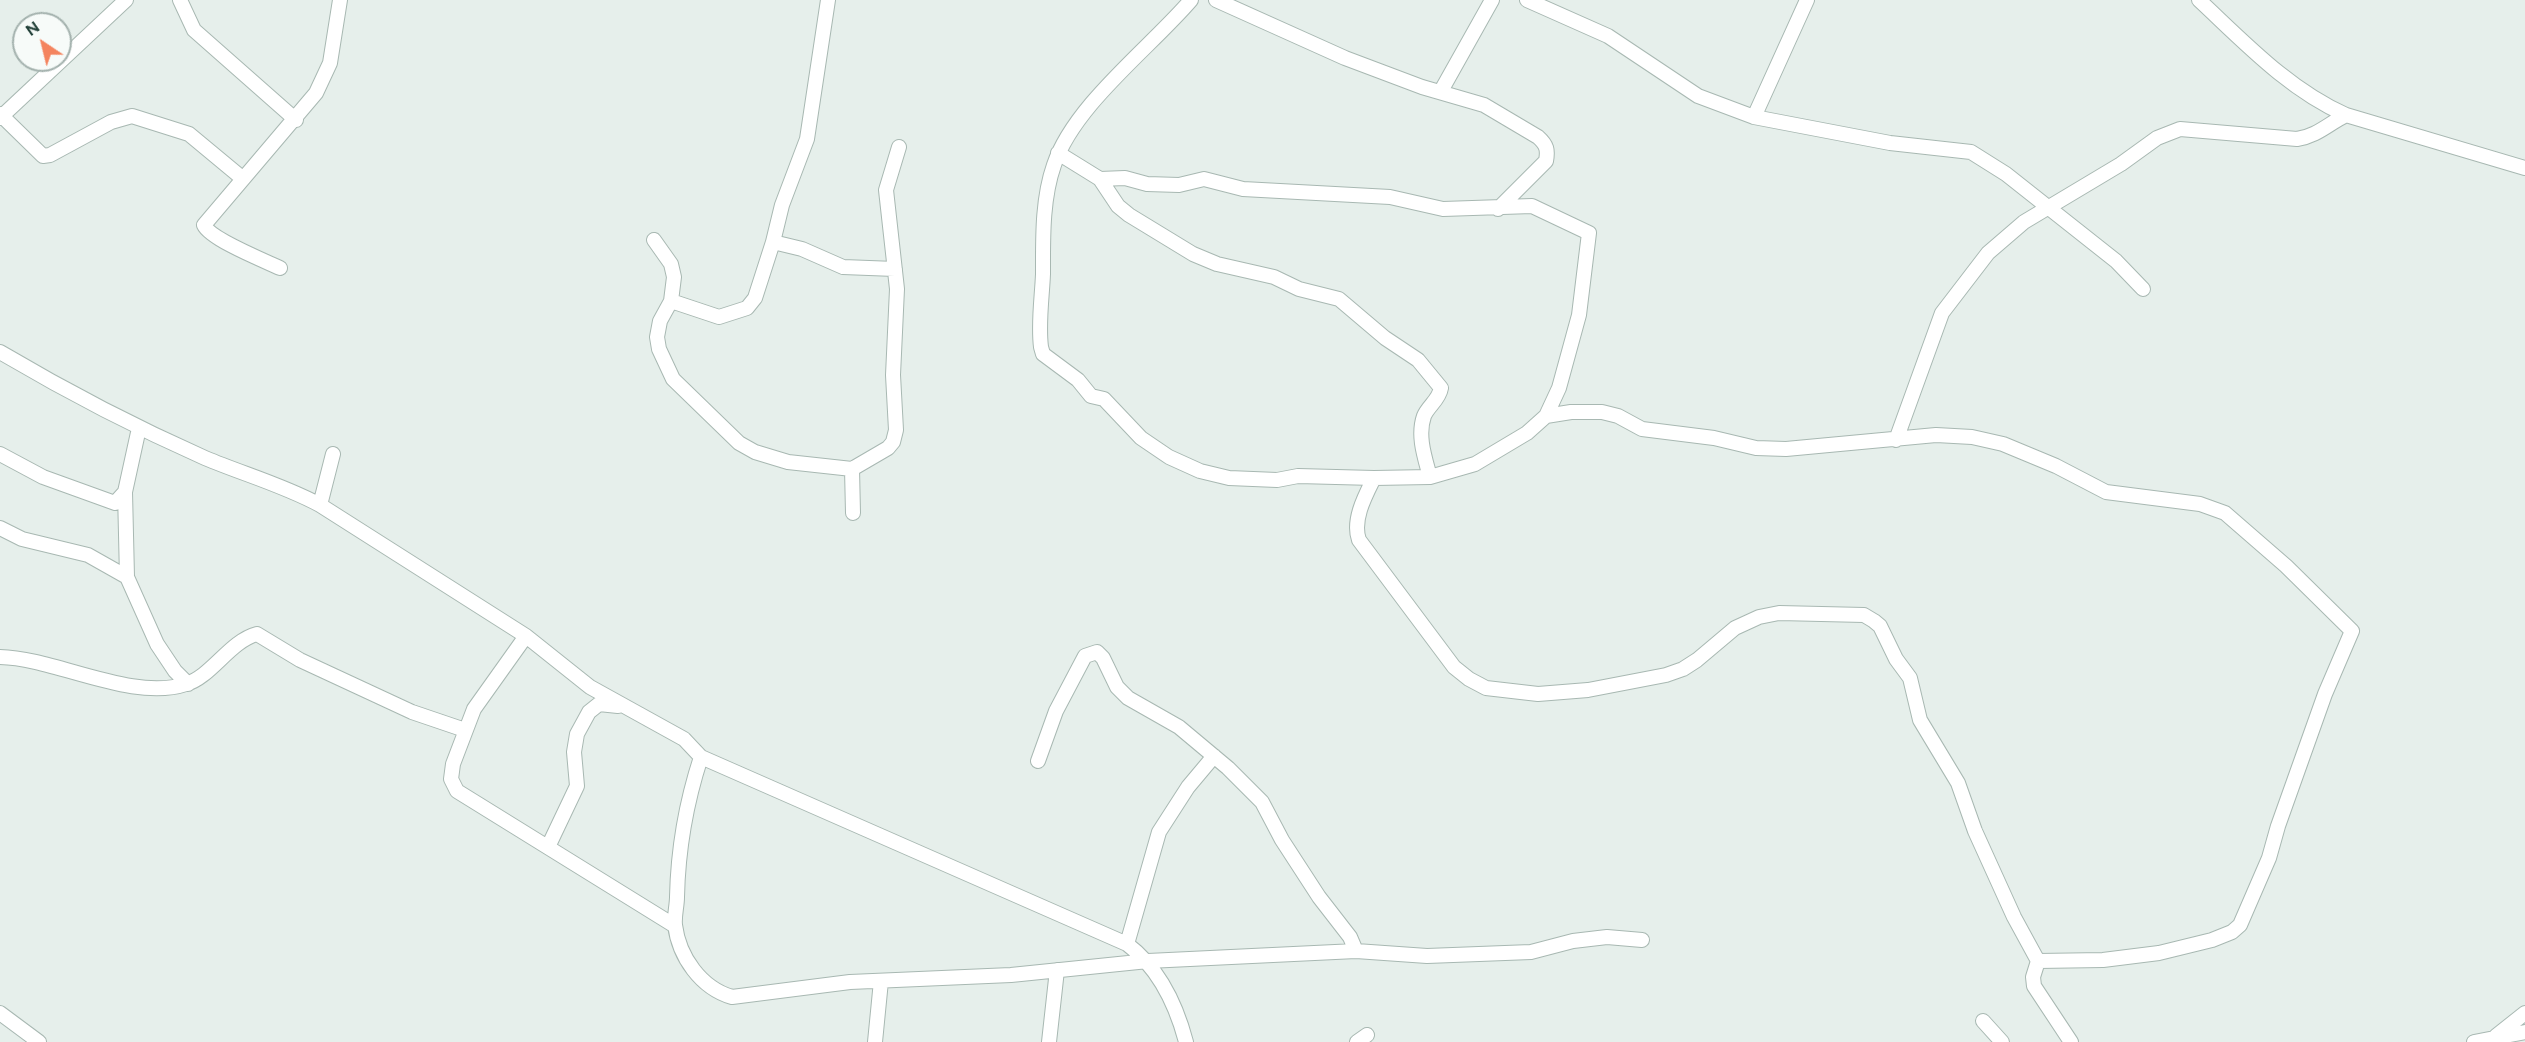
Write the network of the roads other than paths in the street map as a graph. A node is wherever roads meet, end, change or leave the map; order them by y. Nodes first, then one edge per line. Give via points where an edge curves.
1 (126, 0) edge
2 (180, 0) edge
3 (339, 0) edge
4 (828, 0) edge
5 (1191, 0) edge
6 (1216, 0) edge
7 (1492, 0) edge
8 (1527, 0) edge
9 (1807, 0) edge
10 (2199, 0) edge
11 (1441, 91) junction
12 (2346, 115) junction
13 (1, 116) edge
14 (1754, 117) junction
15 (296, 120) junction
16 (899, 147) dead end
17 (1058, 153) junction
18 (2525, 168) edge
19 (242, 178) junction
20 (1100, 179) junction
21 (2047, 208) junction
22 (1498, 209) junction
23 (654, 240) dead end
24 (773, 242) junction
25 (280, 268) dead end
26 (895, 269) junction
27 (2143, 289) dead end
28 (671, 300) junction
29 (0, 354) edge
30 (1546, 416) junction
31 (139, 428) junction
32 (1896, 440) junction
33 (333, 453) dead end
34 (0, 454) edge
35 (852, 469) junction
36 (1430, 477) junction
37 (1374, 478) junction
38 (124, 492) junction
39 (320, 505) junction
40 (853, 513) dead end
41 (0, 528) edge
42 (127, 577) junction
43 (526, 636) junction
44 (0, 657) edge
45 (188, 684) junction
46 (632, 711) junction
47 (465, 730) junction
48 (1214, 756) junction
49 (700, 757) junction
50 (1038, 761) dead end
51 (548, 847) junction
52 (675, 926) junction
53 (1642, 940) dead end
54 (1127, 944) junction
55 (1356, 951) junction
56 (1148, 961) junction
57 (2038, 961) junction
58 (1057, 970) junction
59 (881, 981) junction
60 (0, 1013) edge
61 (2525, 1013) edge
62 (1983, 1021) dead end
63 (2525, 1032) edge
64 (2494, 1038) junction
65 (39, 1042) edge
66 (875, 1042) edge
67 (1049, 1042) edge
68 (1186, 1042) edge
69 (2002, 1042) edge
70 (2072, 1042) edge
71 (2474, 1042) edge

1 - 13 street
2 - 15 street via 194,30
3 - 15 street via 330,63 316,93
4 - 24 street via 807,139 782,205
5 - 17 street via 1115,77
6 - 11 street via 1345,58
7 - 11 street
8 - 14 street via 1608,36 1698,96
9 - 14 street
10 - 12 street via 2268,64 2318,102
11 - 22 street via 1484,105 1545,143 1548,151 1539,170
12 - 18 street
12 - 21 street via 2312,136 2297,139 2180,129 2157,138
13 - 19 street via 43,156 111,122 132,116 143,118 189,134
14 - 21 street via 1890,143 1971,152 2006,174
15 - 19 street
16 - 26 street via 886,190
17 - 20 street
17 - 37 street via 1041,257 1043,354 1078,380 1091,396 1104,399 1141,438 1168,457 1200,471 1229,478 1277,480 1298,476
19 - 25 street via 204,225 209,232
20 - 22 street via 1179,185 1204,179 1243,189 1390,197 1443,209
20 - 36 street via 1129,215 1193,254 1339,299 1384,338 1418,360 1441,388 1423,425 1422,442
21 - 27 street via 2116,261
21 - 32 street via 1988,253 1942,313
22 - 30 street via 1532,206 1589,232 1579,315
23 - 28 street via 671,264
24 - 26 street via 802,249 843,267
24 - 28 street via 755,298 747,308 719,317
26 - 35 street via 895,436 888,448
28 - 35 street via 657,337 666,369 733,438 755,452 788,462
29 - 31 street
30 - 32 street via 1602,412 1642,429 1756,448
30 - 36 street via 1527,433 1475,464
31 - 38 street
31 - 39 street
32 - 57 street via 1972,436 2056,466 2106,492 2200,504 2224,513 2286,566 2352,631 2325,694 2269,858 2244,919 2236,929 2212,940 2159,953 2103,960
33 - 39 street
34 - 38 street via 43,477 115,503
35 - 40 street
36 - 37 street
37 - 57 street via 1357,522 1359,540 1454,667 1486,688 1538,694 1588,690 1666,675 1697,660 1735,628 1779,613 1864,615 1874,621 1910,678 1920,720 1958,783 1975,831
38 - 42 street
39 - 43 street
41 - 42 street via 22,539 88,555
42 - 45 street via 157,644
43 - 46 street via 590,687
43 - 47 street via 474,708
44 - 45 street via 18,657 145,688
45 - 47 street via 257,634 300,660 412,712
46 - 49 street via 684,739
46 - 51 street via 612,703 599,704 589,712 575,743 577,786
47 - 51 street via 451,779 457,791
48 - 50 street via 1179,727 1128,699 1097,652 1085,656 1065,692
48 - 54 street via 1159,832
48 - 55 street via 1262,802 1282,840
49 - 52 street via 684,824
49 - 54 street
51 - 52 street
52 - 59 street via 689,965 720,994 732,997
53 - 55 street via 1607,937 1555,944 1531,952 1427,956
54 - 56 street
55 - 56 street
56 - 58 street
56 - 68 street via 1167,992
57 - 70 street via 2034,986
58 - 59 street
58 - 67 street
59 - 66 street
60 - 65 street
61 - 64 street
62 - 69 street
63 - 64 street
64 - 71 street

